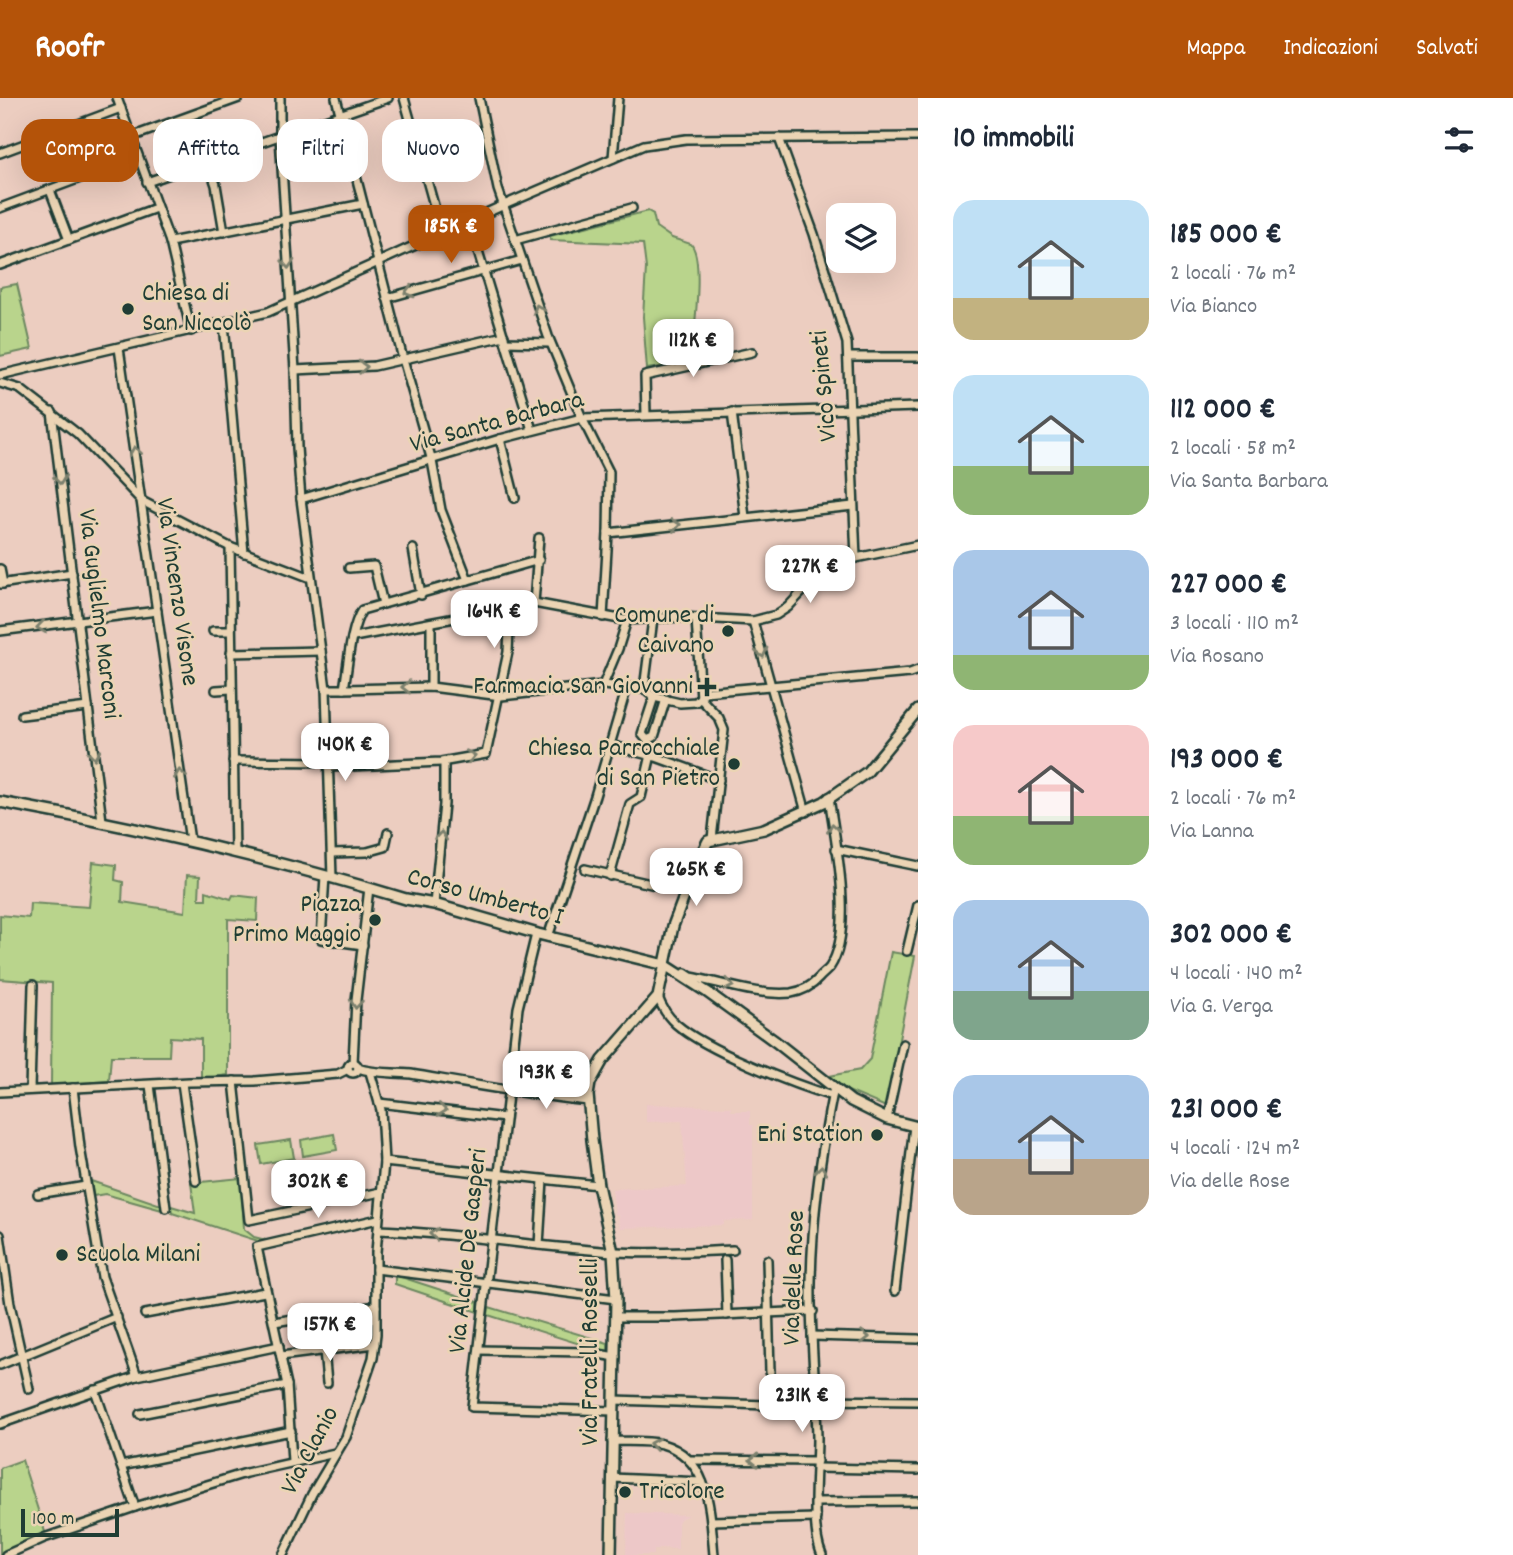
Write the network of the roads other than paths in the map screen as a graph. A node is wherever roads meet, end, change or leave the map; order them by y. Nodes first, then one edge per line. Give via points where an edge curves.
1 (117, 98) edge
2 (239, 98) edge
3 (280, 98) edge
4 (336, 98) edge
5 (388, 98) edge
6 (404, 98) edge
7 (479, 98) edge
8 (618, 98) edge
9 (121, 108) junction
10 (340, 116) junction
11 (125, 119) edge
12 (280, 119) edge
13 (331, 119) edge
14 (139, 134) edge
15 (918, 137) edge
16 (779, 138) junction
17 (0, 153) edge
18 (613, 158) junction
19 (139, 160) edge
20 (153, 180) edge
21 (71, 182) edge
22 (147, 182) junction
23 (215, 182) edge
24 (283, 182) edge
25 (50, 190) junction
26 (363, 204) junction
27 (504, 205) junction
28 (0, 208) edge
29 (156, 208) junction
30 (632, 208) dead end
31 (285, 219) junction
32 (469, 222) junction
33 (224, 232) junction
34 (442, 234) junction
35 (69, 240) junction
36 (515, 240) junction
37 (170, 242) junction
38 (522, 260) junction
39 (378, 262) junction
40 (0, 265) edge
41 (484, 270) junction
42 (387, 298) junction
43 (290, 301) junction
44 (225, 323) junction
45 (191, 331) junction
46 (505, 339) junction
47 (550, 343) junction
48 (119, 348) junction
49 (752, 352) dead end
50 (918, 356) edge
51 (848, 357) junction
52 (403, 359) junction
53 (295, 370) junction
54 (0, 375) edge
55 (0, 383) edge
56 (918, 407) edge
57 (851, 408) junction
58 (52, 412) junction
59 (732, 412) junction
60 (646, 415) junction
61 (582, 418) junction
62 (532, 430) junction
63 (500, 439) junction
64 (432, 461) junction
65 (515, 498) dead end
66 (301, 499) junction
67 (142, 501) junction
68 (853, 506) junction
69 (745, 517) junction
70 (608, 533) junction
71 (539, 538) dead end
72 (918, 545) edge
73 (230, 547) junction
74 (413, 549) dead end
75 (244, 553) junction
76 (856, 558) junction
77 (539, 561) junction
78 (349, 568) dead end
79 (0, 569) edge
80 (72, 573) junction
81 (311, 578) junction
82 (468, 580) junction
83 (1, 584) edge
84 (421, 595) junction
85 (534, 603) junction
86 (383, 604) junction
87 (510, 607) junction
88 (157, 611) junction
89 (603, 617) junction
90 (696, 618) junction
91 (653, 619) junction
92 (627, 620) junction
93 (78, 621) junction
94 (754, 621) junction
95 (431, 623) junction
96 (0, 631) edge
97 (213, 631) dead end
98 (230, 631) junction
99 (354, 637) junction
100 (321, 651) junction
101 (230, 653) junction
102 (914, 672) edge
103 (918, 678) edge
104 (603, 685) junction
105 (771, 685) junction
106 (431, 687) junction
107 (627, 687) junction
108 (231, 689) junction
109 (326, 689) junction
110 (344, 689) junction
111 (644, 689) junction
112 (216, 690) dead end
113 (498, 696) junction
114 (654, 697) junction
115 (666, 699) junction
116 (701, 699) junction
117 (88, 707) junction
118 (918, 710) edge
119 (22, 715) dead end
120 (610, 745) junction
121 (651, 755) junction
122 (233, 761) junction
123 (444, 762) junction
124 (330, 764) junction
125 (719, 780) junction
126 (829, 797) junction
127 (0, 802) edge
128 (806, 811) junction
129 (102, 821) junction
130 (388, 833) dead end
131 (712, 839) junction
132 (190, 841) junction
133 (836, 849) junction
134 (235, 853) junction
135 (332, 853) junction
136 (573, 865) junction
137 (918, 866) edge
138 (610, 876) junction
139 (329, 877) junction
140 (369, 888) junction
141 (686, 892) junction
142 (434, 904) junction
143 (918, 905) edge
144 (915, 930) edge
145 (536, 934) junction
146 (548, 937) junction
147 (363, 945) junction
148 (907, 951) dead end
149 (665, 965) junction
150 (33, 985) dead end
151 (658, 997) junction
152 (903, 1044) dead end
153 (353, 1066) junction
154 (370, 1072) junction
155 (234, 1082) junction
156 (182, 1083) junction
157 (150, 1084) junction
158 (73, 1088) junction
159 (30, 1090) junction
160 (508, 1090) junction
161 (833, 1091) junction
162 (0, 1092) edge
163 (588, 1101) junction
164 (379, 1102) junction
165 (505, 1118) junction
166 (887, 1119) junction
167 (916, 1126) edge
168 (384, 1162) junction
169 (498, 1176) junction
170 (543, 1180) junction
171 (196, 1181) dead end
172 (598, 1185) junction
173 (86, 1186) junction
174 (381, 1192) junction
175 (38, 1194) dead end
176 (166, 1208) dead end
177 (378, 1219) junction
178 (378, 1230) junction
179 (0, 1235) edge
180 (491, 1238) junction
181 (538, 1245) junction
182 (1, 1247) edge
183 (733, 1250) dead end
184 (613, 1252) junction
185 (725, 1260) dead end
186 (767, 1260) dead end
187 (376, 1269) junction
188 (486, 1282) junction
189 (3, 1285) edge
190 (895, 1291) dead end
191 (265, 1292) junction
192 (617, 1299) junction
193 (10, 1304) junction
194 (376, 1306) junction
195 (0, 1307) edge
196 (813, 1311) junction
197 (145, 1314) dead end
198 (768, 1314) junction
199 (727, 1315) junction
200 (117, 1317) junction
201 (617, 1317) junction
202 (274, 1322) junction
203 (812, 1336) junction
204 (918, 1339) edge
205 (375, 1344) junction
206 (279, 1346) junction
207 (324, 1350) junction
208 (479, 1350) junction
209 (281, 1356) junction
210 (20, 1357) junction
211 (616, 1357) junction
212 (0, 1365) edge
213 (770, 1372) dead end
214 (137, 1376) junction
215 (327, 1383) dead end
216 (287, 1385) junction
217 (29, 1389) dead end
218 (96, 1390) junction
219 (614, 1400) junction
220 (815, 1400) junction
221 (918, 1401) edge
222 (767, 1405) dead end
223 (614, 1411) junction
224 (139, 1414) dead end
225 (0, 1424) edge
226 (291, 1431) junction
227 (612, 1441) junction
228 (335, 1453) junction
229 (691, 1460) junction
230 (292, 1461) junction
231 (817, 1464) junction
232 (121, 1466) junction
233 (918, 1470) edge
234 (612, 1478) junction
235 (702, 1482) junction
236 (918, 1501) edge
237 (816, 1502) junction
238 (135, 1507) junction
239 (816, 1518) junction
240 (711, 1521) junction
241 (6, 1555) edge
242 (284, 1555) edge
243 (611, 1555) edge
244 (714, 1555) edge
245 (822, 1555) edge

1 - 9 street
2 - 14 street
3 - 12 street
4 - 10 street
5 - 10 street
6 - 34 street
7 - 27 street
8 - 18 street
9 - 11 street
9 - 17 street
10 - 13 street
10 - 26 street
15 - 16 street
16 - 18 street via 664,141
16 - 51 street, Vico Spineti via 839,311
18 - 27 street
19 - 22 street
20 - 22 street
21 - 25 street
22 - 29 street
23 - 33 street
24 - 31 street
25 - 28 street
25 - 35 street
26 - 31 street
26 - 39 street
27 - 32 street
27 - 36 street
29 - 35 street
29 - 37 street
30 - 36 street
31 - 33 street
31 -> 43 street
32 - 34 street
32 - 41 street
33 - 37 street
34 - 39 street
35 - 40 street
36 - 38 street
37 - 45 street
38 - 41 street
47 -> 38 street
39 - 42 street
39 - 43 street
41 -> 42 street
41 - 46 street
42 - 52 street
43 - 44 street
43 - 53 street
44 - 45 street
44 - 75 street
45 - 48 street
46 - 47 street
46 - 52 street
46 - 62 street
47 - 61 street
48 - 54 street
67 -> 48 street, Via Vincenzo Visone
49 - 60 street via 645,376
50 - 51 street
51 - 57 street, Vico Spineti
53 -> 52 street via 374,366
52 - 64 street
53 - 66 street
55 - 58 street via 20,389
56 - 57 street, Via Santa Barbara
57 - 59 street, Via Santa Barbara
57 - 68 street, Vico Spineti
58 - 67 street
58 -> 80 street, Via Guglielmo Marconi
59 - 60 street, Via Santa Barbara
59 - 69 street
60 - 61 street, Via Santa Barbara
61 - 62 street, Via Santa Barbara
61 - 70 street via 609,472
62 - 63 street, Via Santa Barbara
63 - 64 street, Via Santa Barbara
63 - 65 street
64 - 66 street, Via Santa Barbara
64 - 82 street via 441,510
66 - 81 street
67 - 73 street
67 - 88 street, Via Vincenzo Visone
68 - 69 street
68 - 76 street, Vico Spineti
70 -> 69 street
70 - 89 street
71 - 77 street
72 - 76 street
73 - 75 street
73 - 98 street
74 - 84 street
75 - 81 street
76 - 94 street via 826,566 788,607
77 - 82 street
77 - 85 street
78 - 86 street via 374,566
79 - 83 street
80 - 83 street
80 - 93 street, Via Guglielmo Marconi
81 - 100 street
82 - 84 street
84 - 86 street
85 - 87 street
85 - 89 street
86 - 99 street via 362,610
87 - 95 street
87 - 113 street via 508,652
88 - 93 street
132 -> 88 street, Via Vincenzo Visone
89 - 92 street
90 - 91 street
90 - 94 street
90 - 116 street
91 - 92 street
91 - 111 street
92 - 104 street
93 -> 96 street
93 - 117 street, Via Guglielmo Marconi
94 -> 105 street
95 - 99 street
95 - 106 street
97 - 98 street
98 - 101 street
99 - 110 street
100 - 101 street
100 - 109 street
101 - 108 street
102 - 103 street
102 - 105 street
104 - 107 street
104 - 113 street
105 - 116 street via 705,692
105 - 128 street
106 -> 110 street
106 - 113 street
107 - 111 street
107 - 120 street
108 - 112 street
108 - 122 street
109 - 110 street
109 - 124 street
111 - 114 street
123 -> 113 street via 486,754
114 - 115 street
114 - 115 street via 642,734 647,740 654,737
115 - 116 street via 690,703
116 - 125 street via 723,724
117 - 119 street
117 -> 129 street, Via Guglielmo Marconi
118 - 126 main road via 867,772
120 - 121 street
120 - 136 street
121 - 125 street
121 - 138 street via 640,797 630,804
122 - 124 street
122 - 134 street
123 - 124 street
142 -> 123 street
124 - 135 street
125 - 131 street
126 - 128 main road
133 -> 126 street
127 - 129 main road, Corso Umberto I
128 - 131 main road via 764,829
129 - 132 main road, Corso Umberto I
130 - 135 street via 385,847
131 - 141 main road, Via Fratelli Rosselli
132 - 134 main road, Corso Umberto I
133 - 137 street
149 -> 133 street via 691,977 756,991 791,993 813,984 831,966 839,944 842,920
134 - 139 main road, Corso Umberto I
135 - 139 street
136 - 138 street
136 - 146 street
138 - 141 street
139 - 140 main road, Corso Umberto I
139 - 147 street via 321,939
140 - 142 main road, Corso Umberto I
140 - 147 street
141 - 149 main road, Via Fratelli Rosselli via 667,944
142 - 145 main road, Corso Umberto I
143 - 144 street
144 - 148 street
145 - 146 main road, Corso Umberto I
145 - 160 street, Via Alcide De Gasperi via 518,1007
146 - 149 main road, Corso Umberto I
147 -> 153 street
149 - 151 main road, Via Fratelli Rosselli
149 - 161 main road, Corso Umberto I via 717,999
150 - 159 street
151 - 161 street via 677,1025 716,1048 766,1071
151 - 163 main road, Via Fratelli Rosselli via 595,1071
152 - 166 street
153 - 154 street
153 - 155 street via 338,1074
154 - 160 street
154 - 164 street, Via Clanio
155 - 156 street
155 - 174 street via 249,1220
156 - 157 street
156 - 171 street
157 - 158 street
157 - 176 street
158 - 159 street
158 - 173 street
159 - 162 street
160 - 163 street
160 - 165 street, Via Alcide De Gasperi
161 - 166 main road, Corso Umberto I
196 -> 161 street, Via delle Rose via 813,1237
163 - 172 main road, Via Fratelli Rosselli
164 -> 165 street
164 - 168 street, Via Clanio
165 - 169 street, Via Alcide De Gasperi
166 - 167 main road, Corso Umberto I
167 - 190 street
168 - 169 street
168 - 174 street, Via Clanio
169 - 170 street
169 - 180 street, Via Alcide De Gasperi
170 - 172 street
170 - 181 street
172 - 184 main road, Via Fratelli Rosselli
173 - 175 street
173 - 200 street via 102,1277
174 - 177 street, Via Clanio
177 - 178 street, Via Clanio
177 - 191 street via 257,1247
180 -> 178 street
178 - 187 street, Via Clanio
179 - 182 street
180 - 181 street
180 - 188 street, Via Alcide De Gasperi
181 - 184 street
182 - 189 street
183 - 184 street
184 - 192 main road, Via Fratelli Rosselli
185 - 199 street
186 - 198 street
187 - 188 street
187 - 194 street, Via Clanio
188 - 192 street
188 - 208 street, Via Alcide De Gasperi
189 - 193 street
191 - 197 street
191 - 202 street
192 - 201 main road, Via Fratelli Rosselli
193 - 195 street
193 - 210 street
194 - 202 street
194 - 205 street, Via Clanio
196 - 198 street
196 - 203 street, Via delle Rose
198 - 199 street
198 - 213 street
199 - 201 street
200 - 210 street
200 - 214 street
201 - 211 main road, Via Fratelli Rosselli
202 - 206 street
203 -> 204 street
203 - 220 street, Via delle Rose
205 - 207 street
205 - 228 street, Via Clanio via 355,1416
206 - 209 street
206 - 214 street
207 - 209 street
207 - 215 street
208 - 211 street
208 - 223 street, Via Alcide De Gasperi via 472,1407
209 - 216 street
210 - 212 street
210 - 217 street
211 - 219 main road, Via Fratelli Rosselli
214 - 218 street
216 - 224 street
216 - 226 street
218 - 225 street
218 - 232 street
219 - 222 street
219 - 223 main road, Via Fratelli Rosselli
220 - 221 street
220 - 231 street, Via delle Rose
223 - 227 main road, Via Fratelli Rosselli
226 - 230 street
226 - 232 street
229 -> 227 street via 660,1444
227 - 234 main road, Via Fratelli Rosselli
228 - 230 street
228 - 242 street, Via Clanio
231 -> 229 street
229 - 235 street
230 - 238 street
231 - 233 street
231 - 237 street, Via delle Rose
232 - 238 street
234 - 235 street
234 - 243 main road, Via Fratelli Rosselli
235 - 240 street
236 - 237 street
237 - 239 street, Via delle Rose
238 - 241 street
239 - 240 street
239 - 245 street, Via delle Rose
240 - 244 street

